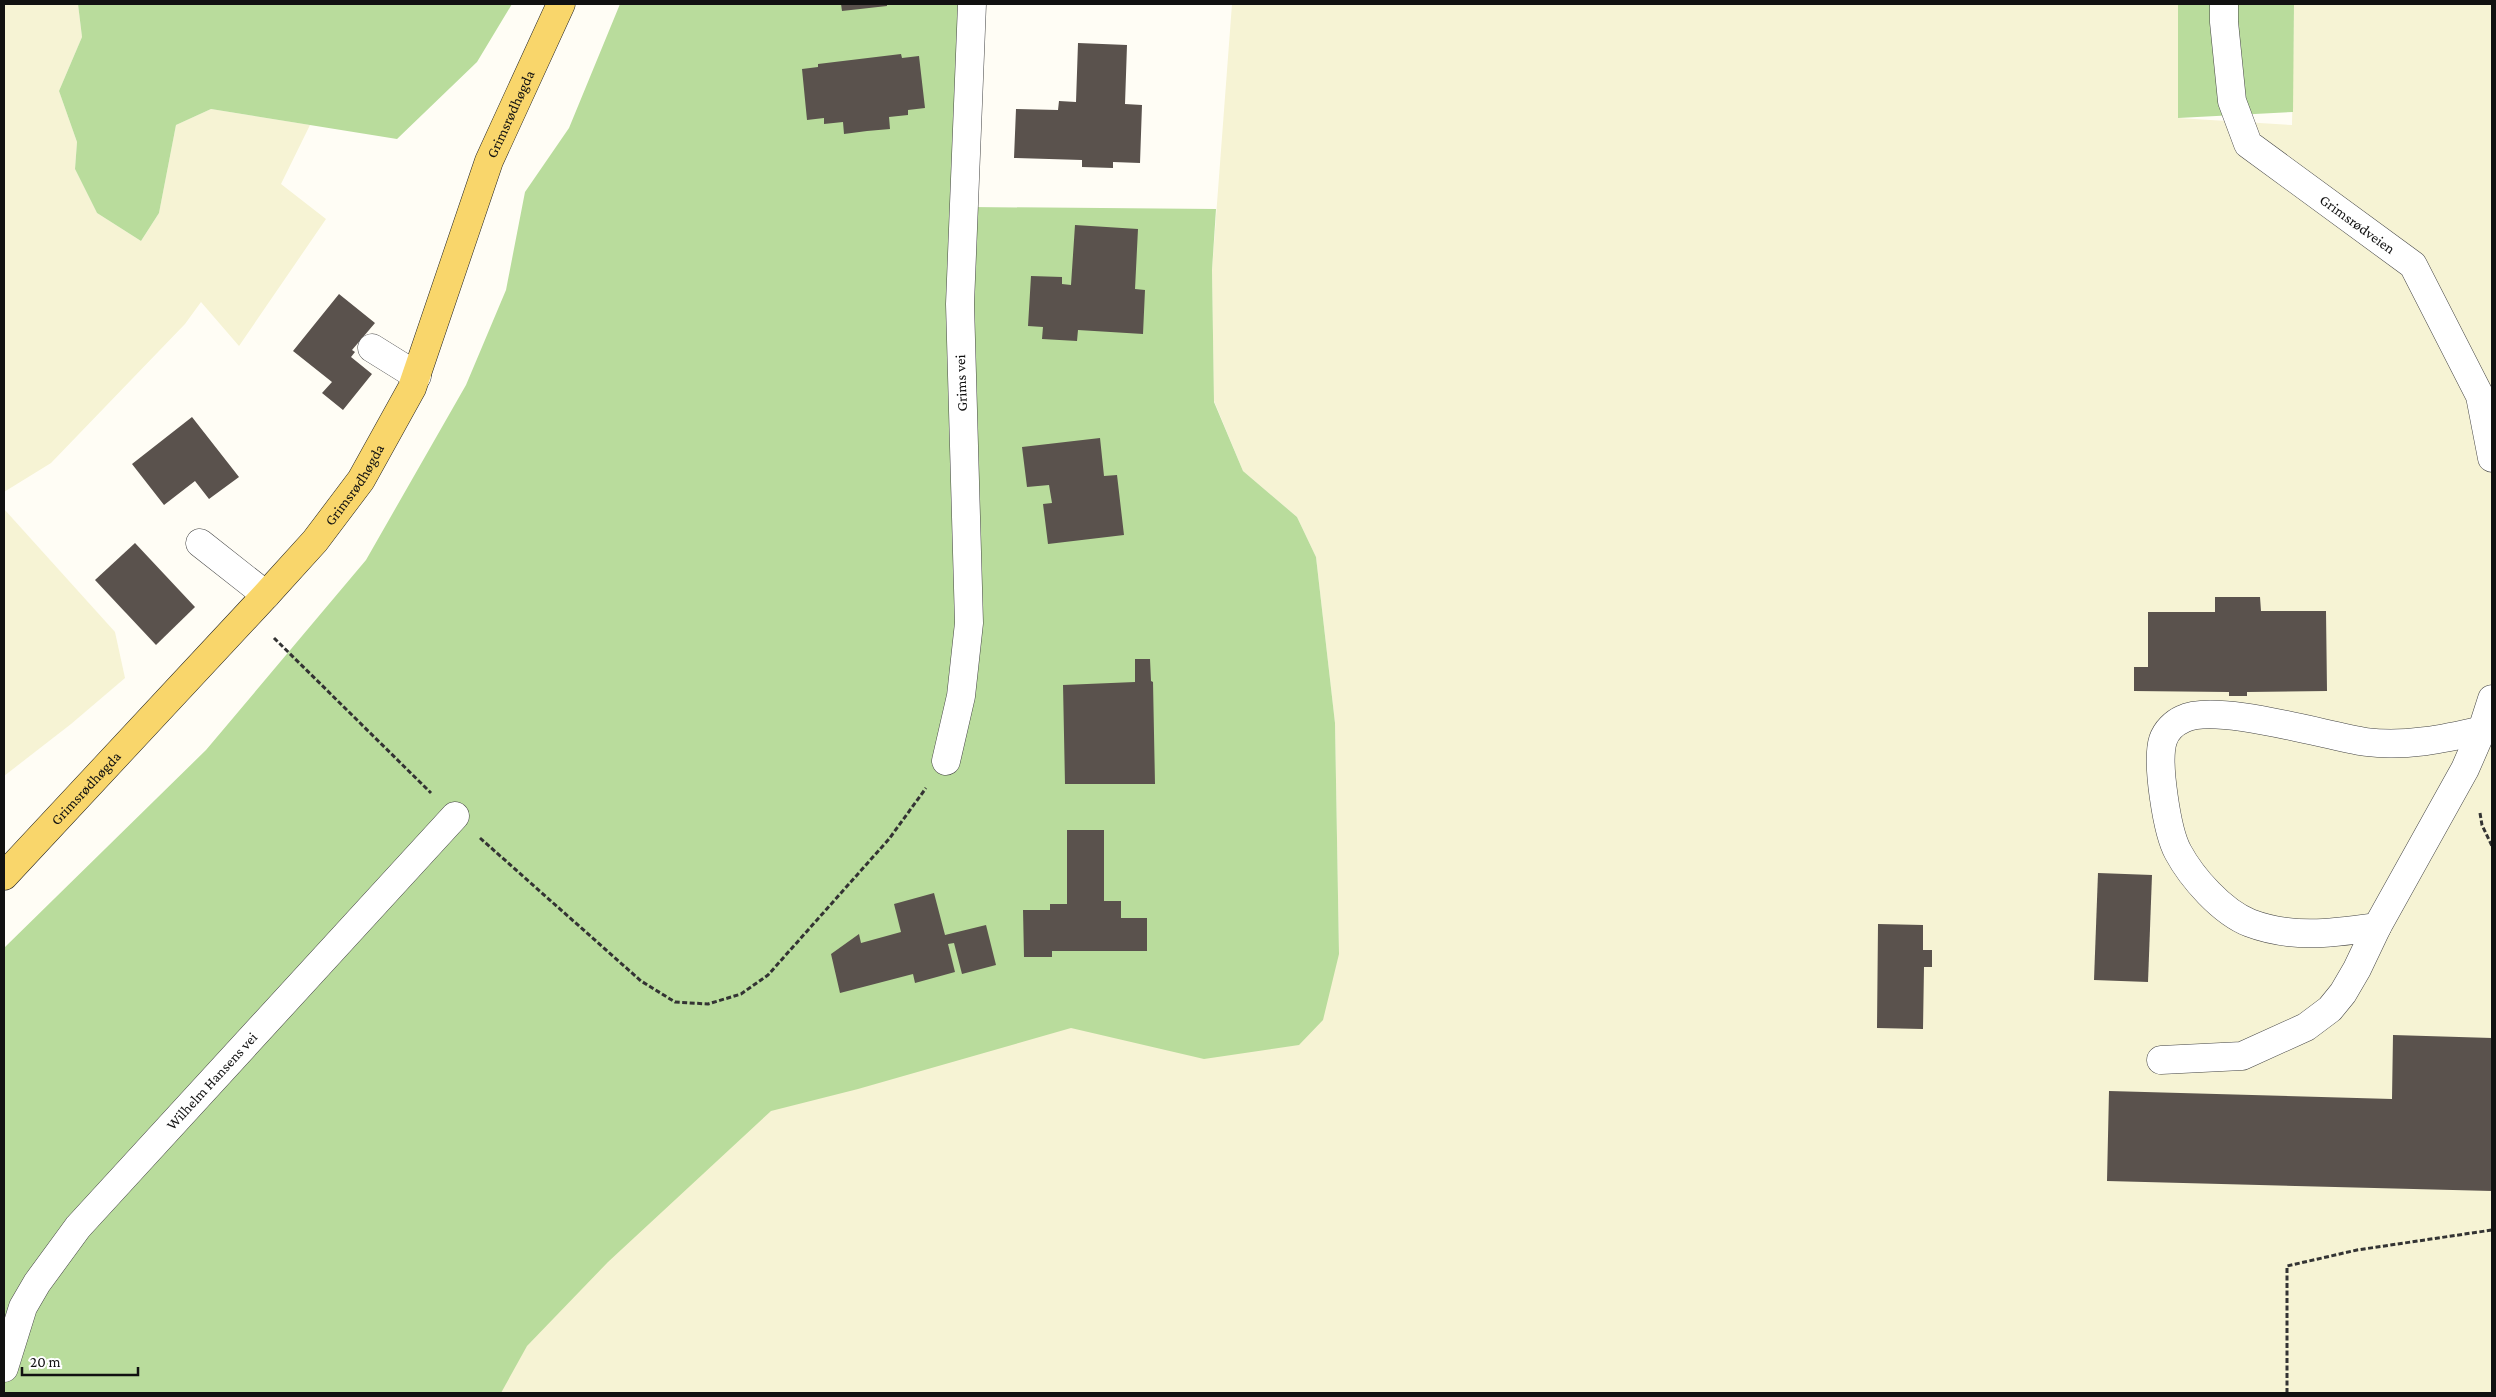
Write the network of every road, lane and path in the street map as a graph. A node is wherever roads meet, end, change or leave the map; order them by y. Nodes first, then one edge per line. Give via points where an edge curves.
1 (561, 4) edge
2 (972, 4) edge
3 (2224, 4) edge
4 (372, 348) dead end
5 (417, 376) junction
6 (2492, 458) edge
7 (200, 543) dead end
8 (266, 594) junction
9 (268, 632) dead end
10 (2492, 699) edge
11 (2482, 730) junction
12 (946, 761) joint
13 (455, 816) junction
14 (4, 876) edge
15 (2377, 927) junction
16 (2161, 1060) dead end
17 (2492, 1230) edge
18 (4, 1368) edge
19 (2287, 1393) edge

1 - 5 main road, Grimsrødhøgda via 489,161
2 - 12 street, Grims vei via 960,304 969,623 961,696
3 - 6 street, Grimsrødveien via 2232,101 2248,144 2413,265 2480,396
4 - 5 street
5 - 8 main road, Grimsrødhøgda via 360,480 315,541
7 - 8 street
8 - 14 main road, Grimsrødhøgda
9 - 13 path
10 - 11 street
11 - 15 street via 2465,769
11 - 15 street via 2433,741 2367,742 2234,715 2198,715 2175,723 2163,739 2162,782 2169,824 2177,851 2201,886 2232,913 2283,932 2321,934
12 - 13 path via 889,839 768,975 741,994 708,1004 675,1002 641,981
13 - 18 street, Wilhelm Hansens vei via 78,1227 23,1307
15 - 16 street via 2343,993 2330,1009 2306,1027 2242,1056
17 - 19 path via 2357,1250 2287,1266

